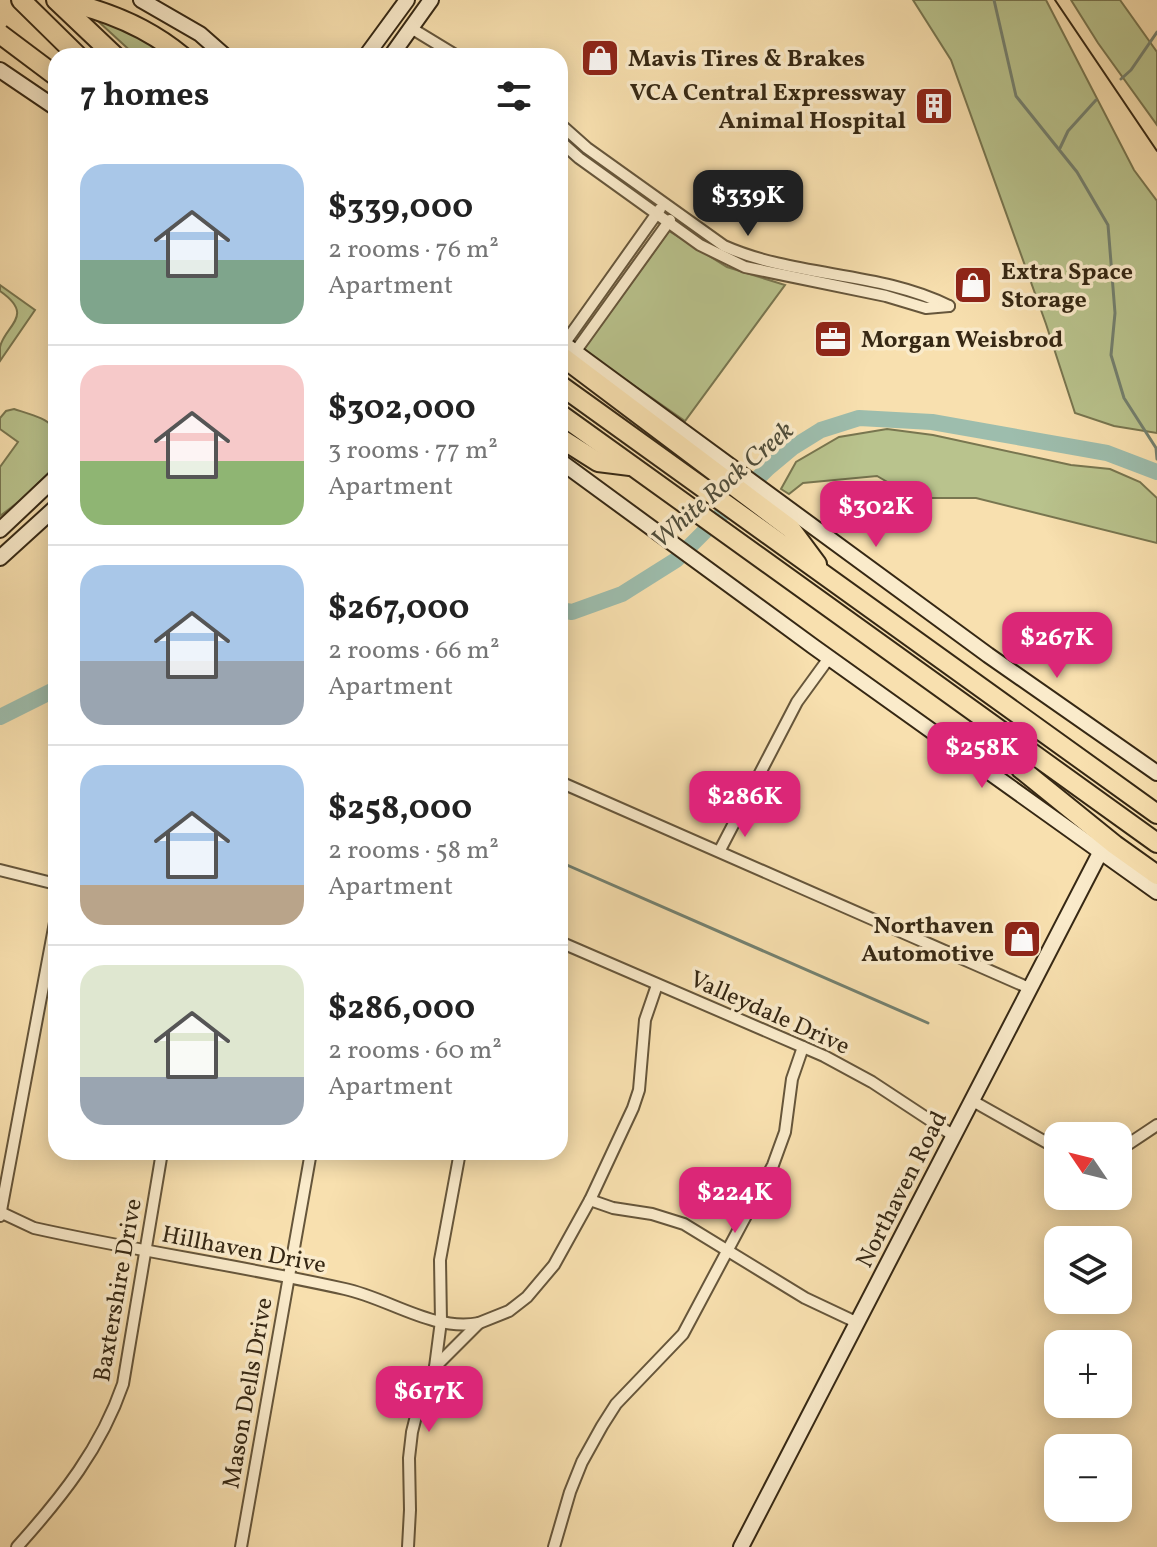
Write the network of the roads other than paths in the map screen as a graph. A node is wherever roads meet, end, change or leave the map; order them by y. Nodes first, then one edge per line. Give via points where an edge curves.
1 (21, 0) edge
2 (56, 0) edge
3 (141, 0) edge
4 (407, 0) edge
5 (416, 0) edge
6 (431, 0) edge
7 (394, 19) junction
8 (411, 28) junction
9 (0, 31) edge
10 (70, 48) edge
11 (107, 48) edge
12 (170, 48) edge
13 (216, 48) edge
14 (372, 48) edge
15 (389, 48) edge
16 (397, 48) edge
17 (444, 48) edge
18 (0, 70) edge
19 (48, 70) edge
20 (48, 78) edge
21 (48, 103) edge
22 (568, 131) edge
23 (568, 148) edge
24 (663, 204) junction
25 (656, 214) junction
26 (671, 218) junction
27 (786, 272) junction
28 (568, 344) edge
29 (568, 344) edge
30 (568, 350) edge
31 (568, 391) edge
32 (568, 420) edge
33 (568, 443) edge
34 (698, 449) junction
35 (633, 466) junction
36 (568, 467) edge
37 (48, 485) edge
38 (48, 515) edge
39 (0, 530) edge
40 (0, 558) edge
41 (828, 579) junction
42 (829, 658) junction
43 (994, 726) junction
44 (1157, 773) edge
45 (1102, 775) junction
46 (568, 785) edge
47 (1157, 799) edge
48 (1157, 814) edge
49 (1157, 843) edge
50 (720, 850) junction
51 (1101, 851) junction
52 (0, 870) edge
53 (1157, 875) edge
54 (48, 882) edge
55 (1157, 892) edge
56 (568, 946) edge
57 (48, 959) edge
58 (657, 985) junction
59 (1029, 988) junction
60 (803, 1047) junction
61 (971, 1100) junction
62 (1157, 1125) edge
63 (954, 1136) junction
64 (1044, 1141) edge
65 (1132, 1142) edge
66 (161, 1160) edge
67 (310, 1160) edge
68 (459, 1160) edge
69 (590, 1200) junction
70 (0, 1214) edge
71 (144, 1250) junction
72 (728, 1251) junction
73 (288, 1278) junction
74 (441, 1321) junction
75 (479, 1323) junction
76 (858, 1323) junction
77 (435, 1367) junction
78 (17, 1547) edge
79 (241, 1547) edge
80 (408, 1547) edge
81 (554, 1547) edge
82 (741, 1547) edge

1 - 10 highway
2 - 11 highway
2 - 12 highway via 133,24
3 - 13 main road
4 - 7 main road
5 - 8 main road via 408,16
6 - 8 main road
7 - 14 main road
7 - 15 main road via 396,38
8 - 16 main road
8 - 17 street
9 - 19 highway, bridge
9 - 20 main road
18 - 21 main road
22 - 24 street
23 - 25 street
24 - 25 street
24 - 26 street
25 - 26 street
25 - 28 street
26 - 27 street via 719,256 745,267
26 - 29 street
27 - 27 street via 926,308 949,306 889,284
30 - 34 highway
31 - 41 highway
32 - 35 highway
33 - 35 highway via 598,462
34 - 41 highway via 791,529
34 - 44 main road
35 - 43 highway
36 - 42 main road
37 - 39 main road
38 - 40 main road
41 - 45 highway
42 - 50 street via 797,702
42 - 51 main road
43 - 49 highway
43 - 53 highway via 1021,769
45 - 47 highway via 1133,784
45 - 48 highway
46 - 50 street
50 - 59 street
51 - 55 main road
51 - 59 main road, Northaven Road
52 - 54 street
56 - 58 street, Valleydale Drive
57 - 70 street
58 - 60 street, Valleydale Drive
58 - 69 street via 645,1020 639,1090
59 - 61 main road, Northaven Road
60 - 63 street, Valleydale Drive via 872,1082
60 - 72 street via 780,1148
61 - 63 main road, Northaven Road
61 - 64 street
62 - 65 street
63 - 76 main road, Northaven Road
66 - 71 street, Baxtershire Drive
67 - 73 street, Mason Dells Drive
68 - 74 street via 440,1260
69 - 72 street via 684,1224
69 - 75 street via 541,1282 509,1311
70 - 71 street, Hillhaven Drive via 34,1228
71 - 73 street, Hillhaven Drive
71 - 78 street, Baxtershire Drive via 123,1384 111,1416 78,1475
72 - 76 street
72 - 81 street via 683,1334 616,1404 602,1426 578,1472
73 - 74 street, Hillhaven Drive via 359,1292
73 - 79 street, Mason Dells Drive
74 - 75 street, Hillhaven Drive
74 - 77 street
75 - 77 street
76 - 82 main road, Northaven Road
77 - 80 street via 412,1432

